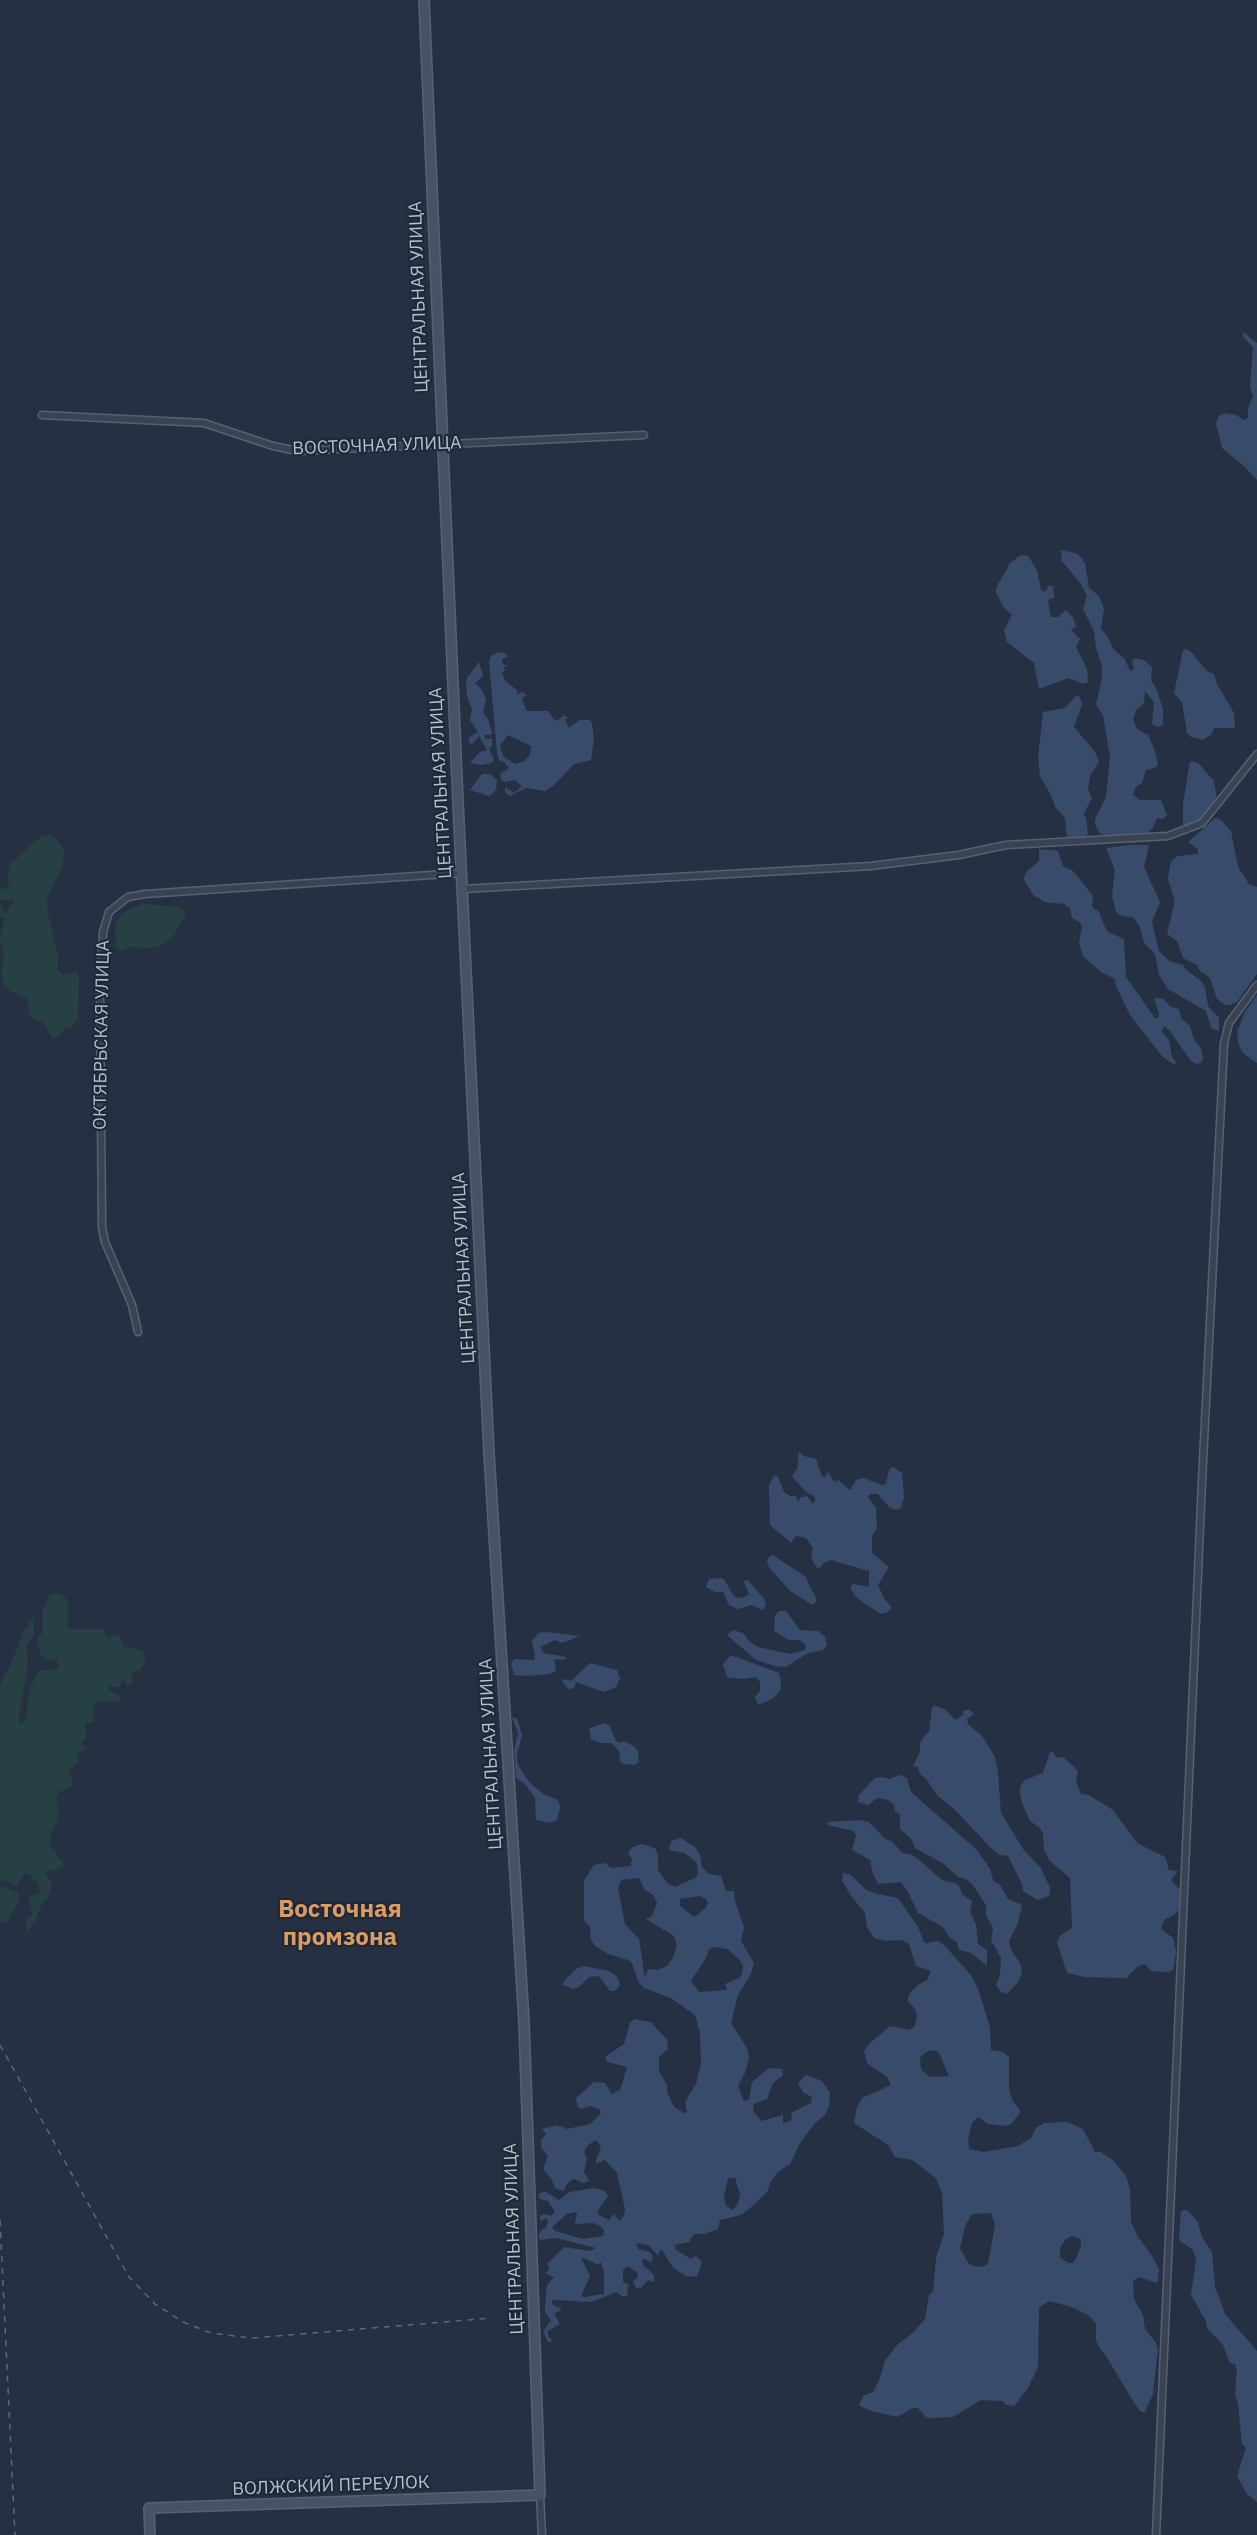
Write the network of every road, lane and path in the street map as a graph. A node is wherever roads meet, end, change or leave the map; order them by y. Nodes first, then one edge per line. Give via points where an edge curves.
1 (424, 0) edge
2 (42, 415) dead end
3 (644, 435) dead end
4 (442, 445) junction
5 (1257, 754) edge
6 (462, 873) junction
7 (463, 890) junction
8 (1257, 985) edge
9 (138, 1332) dead end
10 (540, 2496) junction
11 (150, 2535) edge
12 (542, 2535) edge
13 (1156, 2535) edge

1 - 4 street, ЦЕНТРАЛЬНАЯ УЛИЦА
2 - 4 street, ВОСТОЧНАЯ УЛИЦА via 204,423 292,450
3 - 4 street, ВОСТОЧНАЯ УЛИЦА
4 - 6 street, ЦЕНТРАЛЬНАЯ УЛИЦА
5 - 7 street via 1202,822 1168,836 1006,845 870,866
6 - 7 street, ЦЕНТРАЛЬНАЯ УЛИЦА
6 - 9 street, ОКТЯБРЬСКАЯ УЛИЦА via 145,894 128,897 109,912 103,932 100,998 102,1227 132,1305
7 - 10 street, ЦЕНТРАЛЬНАЯ УЛИЦА via 488,1442 524,2022
8 - 13 street via 1229,1023 1224,1044
10 - 11 street, ВОЛЖСКИЙ ПЕРЕУЛОК via 149,2508
10 - 12 street, ЦЕНТРАЛЬНАЯ УЛИЦА

